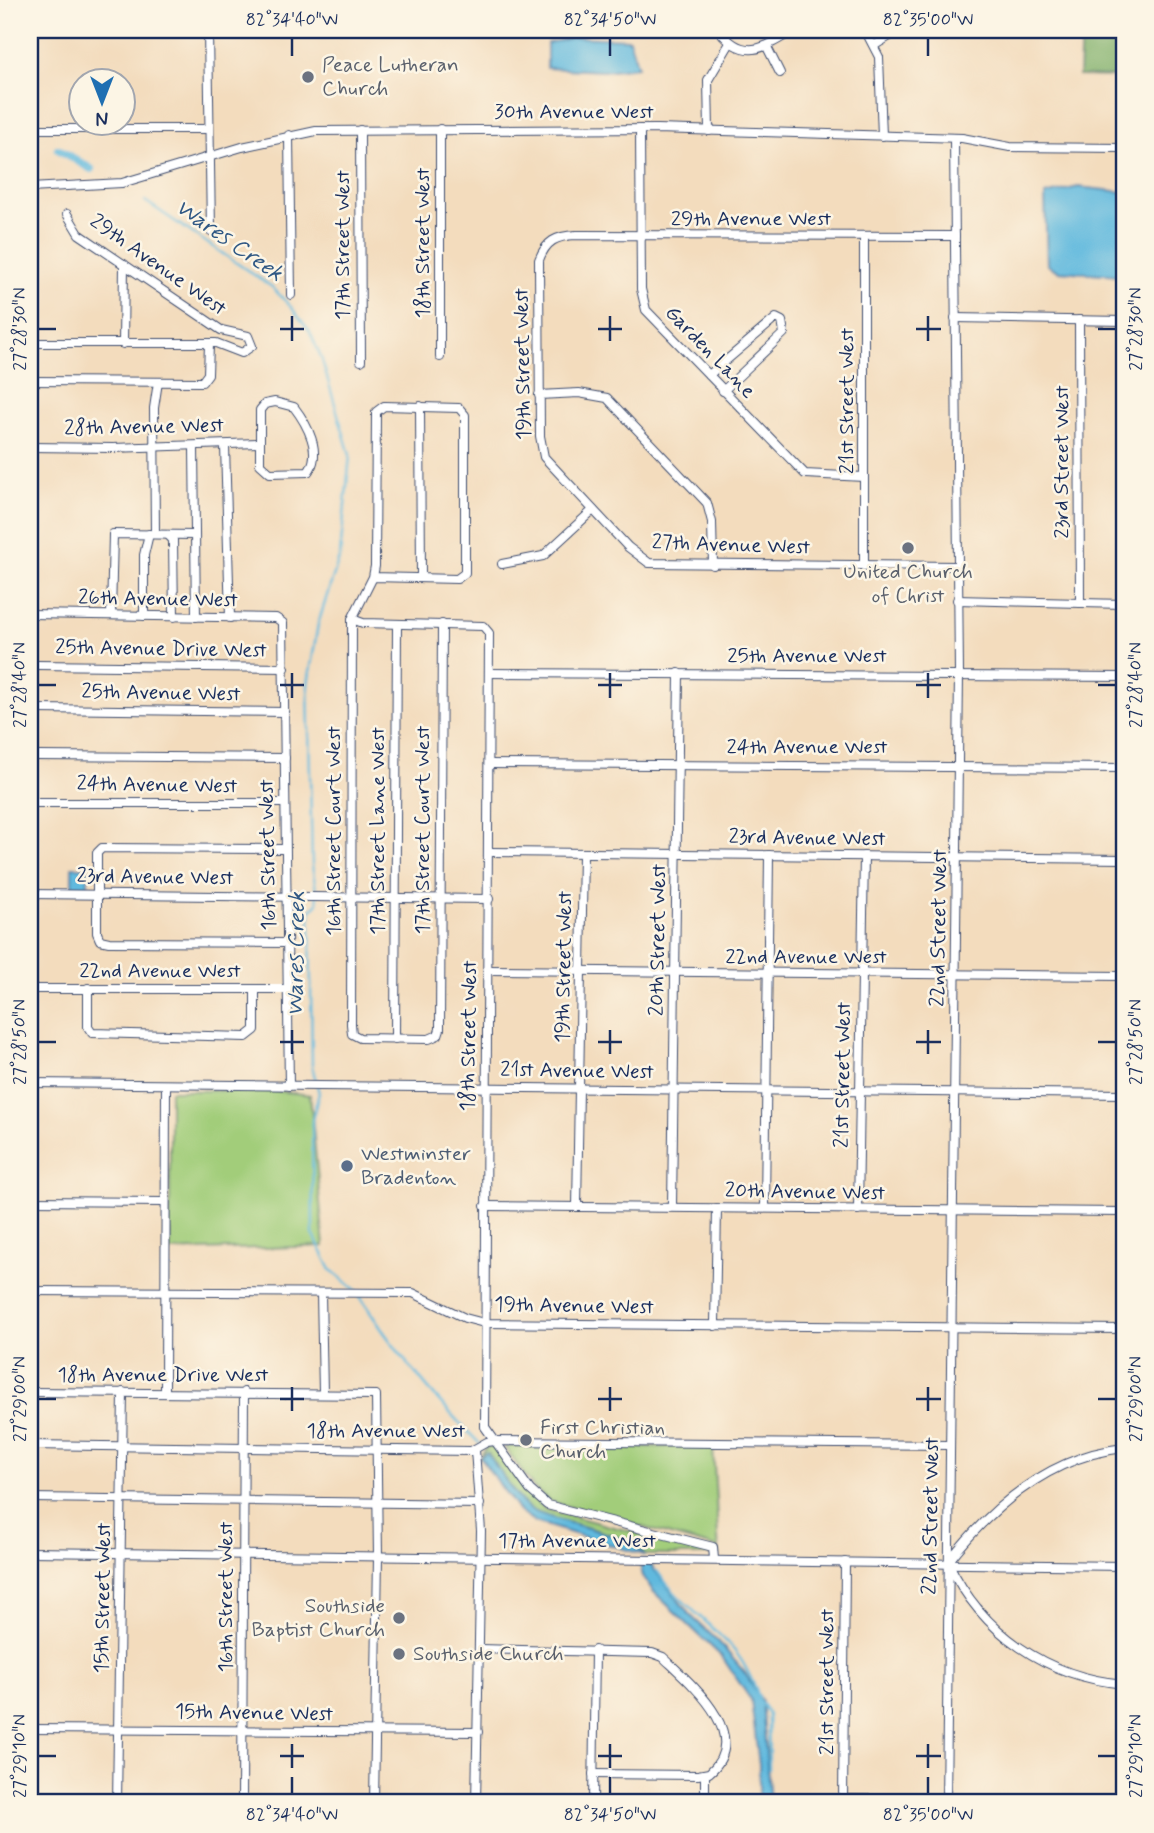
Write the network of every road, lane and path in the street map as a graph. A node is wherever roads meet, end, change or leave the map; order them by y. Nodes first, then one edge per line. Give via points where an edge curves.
1 (208, 30) edge
2 (719, 30) edge
3 (794, 30) edge
4 (865, 30) edge
5 (893, 34) dead end
6 (730, 43) junction
7 (875, 45) junction
8 (767, 47) junction
9 (780, 73) dead end
10 (37, 129) dead end
11 (209, 129) junction
12 (360, 130) junction
13 (440, 130) junction
14 (640, 130) junction
15 (709, 131) junction
16 (289, 135) junction
17 (881, 135) junction
18 (954, 138) junction
19 (1124, 148) edge
20 (210, 158) junction
21 (30, 188) edge
22 (67, 214) dead end
23 (211, 231) dead end
24 (641, 236) junction
25 (954, 236) junction
26 (864, 237) junction
27 (548, 242) joint
28 (124, 264) junction
29 (291, 295) dead end
30 (955, 318) junction
31 (1079, 320) junction
32 (1124, 321) edge
33 (225, 333) junction
34 (30, 343) edge
35 (122, 344) junction
36 (209, 344) junction
37 (222, 344) junction
38 (440, 357) dead end
39 (361, 361) dead end
40 (709, 376) junction
41 (30, 381) edge
42 (158, 382) junction
43 (723, 391) junction
44 (539, 395) junction
45 (420, 406) junction
46 (258, 443) junction
47 (225, 446) junction
48 (30, 447) edge
49 (154, 447) junction
50 (194, 447) junction
51 (864, 477) junction
52 (593, 510) junction
53 (152, 534) junction
54 (168, 534) junction
55 (195, 535) junction
56 (502, 564) dead end
57 (713, 565) junction
58 (864, 566) junction
59 (956, 566) junction
60 (373, 577) junction
61 (421, 578) junction
62 (957, 600) junction
63 (1080, 603) junction
64 (1124, 604) edge
65 (30, 614) edge
66 (111, 615) junction
67 (144, 616) junction
68 (174, 617) junction
69 (196, 617) junction
70 (230, 618) junction
71 (352, 619) junction
72 (283, 623) joint
73 (397, 624) junction
74 (442, 624) junction
75 (37, 665) dead end
76 (285, 668) junction
77 (489, 673) junction
78 (678, 673) junction
79 (959, 674) junction
80 (1124, 677) edge
81 (37, 709) dead end
82 (285, 712) junction
83 (37, 756) dead end
84 (285, 758) junction
85 (490, 764) junction
86 (677, 764) junction
87 (958, 766) junction
88 (1124, 768) edge
89 (30, 803) edge
90 (285, 803) junction
91 (284, 849) junction
92 (489, 852) junction
93 (583, 853) junction
94 (677, 855) junction
95 (769, 855) junction
96 (864, 856) junction
97 (958, 857) junction
98 (1124, 859) edge
99 (30, 894) edge
100 (97, 894) junction
101 (285, 897) junction
102 (351, 897) junction
103 (395, 897) junction
104 (441, 898) junction
105 (489, 899) junction
106 (287, 943) junction
107 (488, 970) junction
108 (581, 972) junction
109 (676, 973) junction
110 (768, 974) junction
111 (862, 975) junction
112 (957, 975) junction
113 (1124, 976) edge
114 (88, 988) junction
115 (30, 989) edge
116 (289, 989) junction
117 (256, 990) junction
118 (395, 1039) junction
119 (30, 1083) edge
120 (166, 1085) junction
121 (289, 1086) junction
122 (486, 1088) junction
123 (580, 1089) junction
124 (673, 1090) junction
125 (767, 1090) junction
126 (860, 1092) junction
127 (954, 1092) junction
128 (1124, 1094) edge
129 (30, 1201) edge
130 (165, 1202) junction
131 (485, 1206) junction
132 (577, 1207) junction
133 (672, 1208) junction
134 (717, 1208) junction
135 (765, 1208) junction
136 (858, 1210) junction
137 (951, 1210) junction
138 (1124, 1212) edge
139 (30, 1291) edge
140 (164, 1292) junction
141 (321, 1293) junction
142 (484, 1323) junction
143 (715, 1326) junction
144 (951, 1327) junction
145 (1124, 1329) edge
146 (30, 1392) edge
147 (123, 1392) junction
148 (244, 1392) junction
149 (165, 1393) junction
150 (323, 1393) junction
151 (495, 1441) junction
152 (30, 1445) edge
153 (949, 1445) junction
154 (123, 1446) junction
155 (479, 1447) junction
156 (244, 1448) junction
157 (1124, 1448) edge
158 (378, 1449) junction
159 (30, 1499) edge
160 (122, 1499) junction
161 (244, 1500) junction
162 (378, 1503) junction
163 (480, 1504) junction
164 (30, 1552) edge
165 (120, 1553) junction
166 (244, 1555) junction
167 (378, 1557) junction
168 (480, 1558) junction
169 (714, 1559) junction
170 (845, 1562) junction
171 (948, 1562) junction
172 (1124, 1566) edge
173 (479, 1648) junction
174 (595, 1650) junction
175 (1124, 1684) edge
176 (30, 1729) edge
177 (118, 1730) junction
178 (242, 1730) junction
179 (374, 1732) junction
180 (478, 1732) junction
181 (593, 1774) junction
182 (705, 1774) junction
183 (843, 1801) edge
184 (946, 1801) edge
185 (1124, 1802) edge
186 (117, 1803) edge
187 (242, 1803) edge
188 (374, 1803) edge
189 (476, 1803) edge
190 (593, 1803) edge
191 (705, 1803) edge

1 - 11 street
2 - 6 street
3 - 8 street
4 - 7 street
5 - 7 street
6 - 8 street via 750,50
6 - 15 street via 708,80
7 - 17 street via 881,78
8 - 9 street
10 - 11 street
11 - 20 street
12 - 13 street, 30th Avenue West
12 - 16 street, 30th Avenue West
12 - 39 street, 17th Street West
13 - 14 street, 30th Avenue West
13 - 38 street, 18th Street West
14 - 15 street, 30th Avenue West
14 - 24 street, Garden Lane
15 - 17 street, 30th Avenue West
16 - 20 street, 30th Avenue West
16 - 29 street
17 - 18 street, 30th Avenue West
18 - 19 street, 30th Avenue West via 1010,148
18 - 25 street, 22nd Street West
20 - 21 street, 30th Avenue West via 122,183
20 - 23 street
22 - 28 street, 29th Avenue West via 79,234
24 - 26 street, 29th Avenue West
24 - 27 street, 29th Avenue West via 561,236
24 - 40 street, Garden Lane via 641,289 646,310
25 - 26 street, 29th Avenue West
25 - 30 street, 22nd Street West
26 - 51 street, 21st Street West
27 - 44 street, 19th Street West via 539,260
28 - 33 street, 29th Avenue West
28 - 35 street
30 - 31 street
30 - 59 street, 22nd Street West
31 - 32 street
31 - 63 street, 23rd Street West
33 - 37 street, 29th Avenue West
33 - 37 street via 248,336 252,346 242,353
34 - 35 street
35 - 36 street
36 - 37 street
36 - 42 street via 205,380
40 - 43 street, Garden Lane
40 - 43 street via 776,318 782,321 784,333
41 - 42 street
42 - 49 street
43 - 51 street, Garden Lane via 805,474
44 - 52 street, 19th Street West via 544,457
44 - 57 street via 597,394 616,405 707,503
45 - 60 street via 377,409
45 - 61 street
45 - 61 street via 462,410 465,415 465,571 462,576
46 - 46 street via 260,464 267,472 304,473 312,467 315,446 291,404 262,406
46 - 47 street, 28th Avenue West
47 - 50 street, 28th Avenue West
47 - 70 street
48 - 49 street, 28th Avenue West
49 - 50 street, 28th Avenue West
49 - 53 street
50 - 55 street
51 - 58 street, 21st Street West
52 - 56 street via 542,556
52 - 57 street, 27th Avenue West via 649,563
53 - 54 street
53 - 66 street via 113,534
53 - 67 street via 144,555
54 - 55 street
54 - 68 street via 173,540
55 - 69 street
57 - 58 street, 27th Avenue West
58 - 59 street, 27th Avenue West
59 - 62 street, 22nd Street West
60 - 61 street
60 - 71 street
62 - 63 street
62 - 79 street, 22nd Street West
63 - 64 street
65 - 66 street, 26th Avenue West
66 - 67 street, 26th Avenue West
67 - 68 street, 26th Avenue West
68 - 69 street, 26th Avenue West
69 - 70 street, 26th Avenue West
70 - 72 street, 26th Avenue West via 276,618
71 - 73 street
71 - 102 street, 16th Street Court West
72 - 76 street, 16th Street West
73 - 74 street
73 - 103 street, 17th Street Lane West
74 - 77 street, 18th Street West via 486,628
74 - 104 street, 17th Street Court West
75 - 76 street, 25th Avenue Drive West
76 - 82 street, 16th Street West
77 - 78 street, 25th Avenue West
77 - 85 street, 18th Street West
78 - 79 street, 25th Avenue West
78 - 86 street, 20th Street West
79 - 80 street, 25th Avenue West
79 - 87 street, 22nd Street West
81 - 82 street, 25th Avenue West
82 - 84 street, 16th Street West
83 - 84 street
84 - 90 street, 16th Street West
85 - 86 street, 24th Avenue West
85 - 92 street, 18th Street West
86 - 87 street, 24th Avenue West
86 - 94 street, 20th Street West
87 - 88 street, 24th Avenue West
87 - 97 street, 22nd Street West
89 - 90 street, 24th Avenue West
90 - 91 street, 16th Street West
91 - 100 street via 106,847 99,850
91 - 101 street, 16th Street West
92 - 93 street, 23rd Avenue West
92 - 105 street, 18th Street West
93 - 94 street, 23rd Avenue West
93 - 108 street, 19th Street West
94 - 95 street, 23rd Avenue West
94 - 109 street, 20th Street West
95 - 96 street, 23rd Avenue West
95 - 110 street
96 - 97 street, 23rd Avenue West
96 - 111 street, 21st Street West
97 - 98 street, 23rd Avenue West
97 - 112 street, 22nd Street West
99 - 100 street, 23rd Avenue West
100 - 101 street, 23rd Avenue West
100 - 106 street via 100,940
101 - 102 street, 23rd Avenue West
101 - 106 street, 16th Street West
102 - 103 street, 23rd Avenue West
102 - 118 street, 16th Street Court West via 352,1034
103 - 104 street, 23rd Avenue West
103 - 118 street, 17th Street Lane West
104 - 105 street, 23rd Avenue West
104 - 118 street, 17th Street Court West via 438,1035
105 - 107 street, 18th Street West
106 - 116 street, 16th Street West
107 - 108 street, 22nd Avenue West
107 - 122 street, 18th Street West
108 - 109 street, 22nd Avenue West
108 - 123 street, 19th Street West
109 - 110 street, 22nd Avenue West
109 - 124 street, 20th Street West
110 - 111 street, 22nd Avenue West
110 - 125 street
111 - 112 street, 22nd Avenue West
111 - 126 street, 21st Street West
112 - 113 street, 22nd Avenue West
112 - 127 street, 22nd Street West
114 - 115 street, 22nd Avenue West
114 - 117 street, 22nd Avenue West
114 - 117 street via 92,1033 246,1037 254,1033
116 - 117 street, 22nd Avenue West
116 - 121 street, 16th Street West
119 - 120 street, 21st Avenue West
120 - 121 street, 21st Avenue West
120 - 130 street
121 - 122 street, 21st Avenue West
122 - 123 street, 21st Avenue West
122 - 131 street, 18th Street West
123 - 124 street, 21st Avenue West
123 - 132 street, 19th Street West
124 - 125 street, 21st Avenue West
124 - 133 street, 20th Street West
125 - 126 street, 21st Avenue West
125 - 135 street
126 - 127 street, 21st Avenue West
126 - 136 street, 21st Street West
127 - 128 street, 21st Avenue West
127 - 137 street, 22nd Street West
129 - 130 street
130 - 140 street
131 - 132 street, 20th Avenue West
131 - 142 street, 18th Street West
132 - 133 street, 20th Avenue West
133 - 134 street, 20th Avenue West
134 - 135 street, 20th Avenue West
134 - 143 street
135 - 136 street, 20th Avenue West
136 - 137 street, 20th Avenue West
137 - 138 street, 20th Avenue West
137 - 144 street, 22nd Street West
139 - 140 street, 19th Avenue West
140 - 141 street, 19th Avenue West
140 - 149 street
141 - 142 street, 19th Avenue West via 413,1293
141 - 150 street
142 - 143 street, 19th Avenue West
142 - 151 street, 18th Street West via 483,1420
143 - 144 street, 19th Avenue West
144 - 145 street, 19th Avenue West
144 - 153 street, 22nd Street West
146 - 147 street, 18th Avenue Drive West
147 - 149 street, 18th Avenue Drive West
147 - 154 street, 15th Street West
148 - 149 street, 18th Avenue Drive West
148 - 150 street, 18th Avenue Drive West
148 - 156 street, 16th Street West
150 - 158 street, 18th Avenue Drive West via 378,1398
151 - 153 street, 18th Avenue West
151 - 155 street, 18th Avenue West
151 - 169 street via 530,1490 547,1505 713,1547
152 - 154 street, 18th Avenue West
153 - 171 street, 22nd Street West
154 - 156 street, 18th Avenue West
154 - 160 street, 15th Street West
155 - 158 street, 18th Avenue West
155 - 163 street
156 - 158 street, 18th Avenue West
156 - 161 street, 16th Street West
157 - 171 street via 1062,1465 1028,1484 983,1522
158 - 162 street
159 - 160 street
160 - 161 street
160 - 165 street, 15th Street West
161 - 162 street
161 - 166 street, 16th Street West
162 - 163 street
162 - 167 street
163 - 168 street
164 - 165 street, 17th Avenue West
165 - 166 street, 17th Avenue West
165 - 177 street, 15th Street West
166 - 167 street, 17th Avenue West
166 - 178 street, 16th Street West
167 - 168 street, 17th Avenue West
167 - 179 street
168 - 169 street, 17th Avenue West
168 - 173 street
169 - 170 street, 17th Avenue West
170 - 171 street, 17th Avenue West
170 - 183 street, 21st Street West
171 - 172 street, 17th Avenue West
171 - 175 street via 972,1604 1017,1646 1062,1670
171 - 184 street, 22nd Street West
173 - 174 street
173 - 180 street
174 - 181 street
174 - 182 street via 642,1651 663,1657 713,1708 722,1728 722,1751 718,1763
176 - 177 street, 15th Avenue West
177 - 178 street, 15th Avenue West
177 - 186 street, 15th Street West
178 - 179 street, 15th Avenue West
178 - 187 street, 16th Street West
179 - 180 street, 15th Avenue West
179 - 188 street
180 - 189 street
181 - 182 street
181 - 190 street
182 - 191 street
183 - 184 street
184 - 185 street

